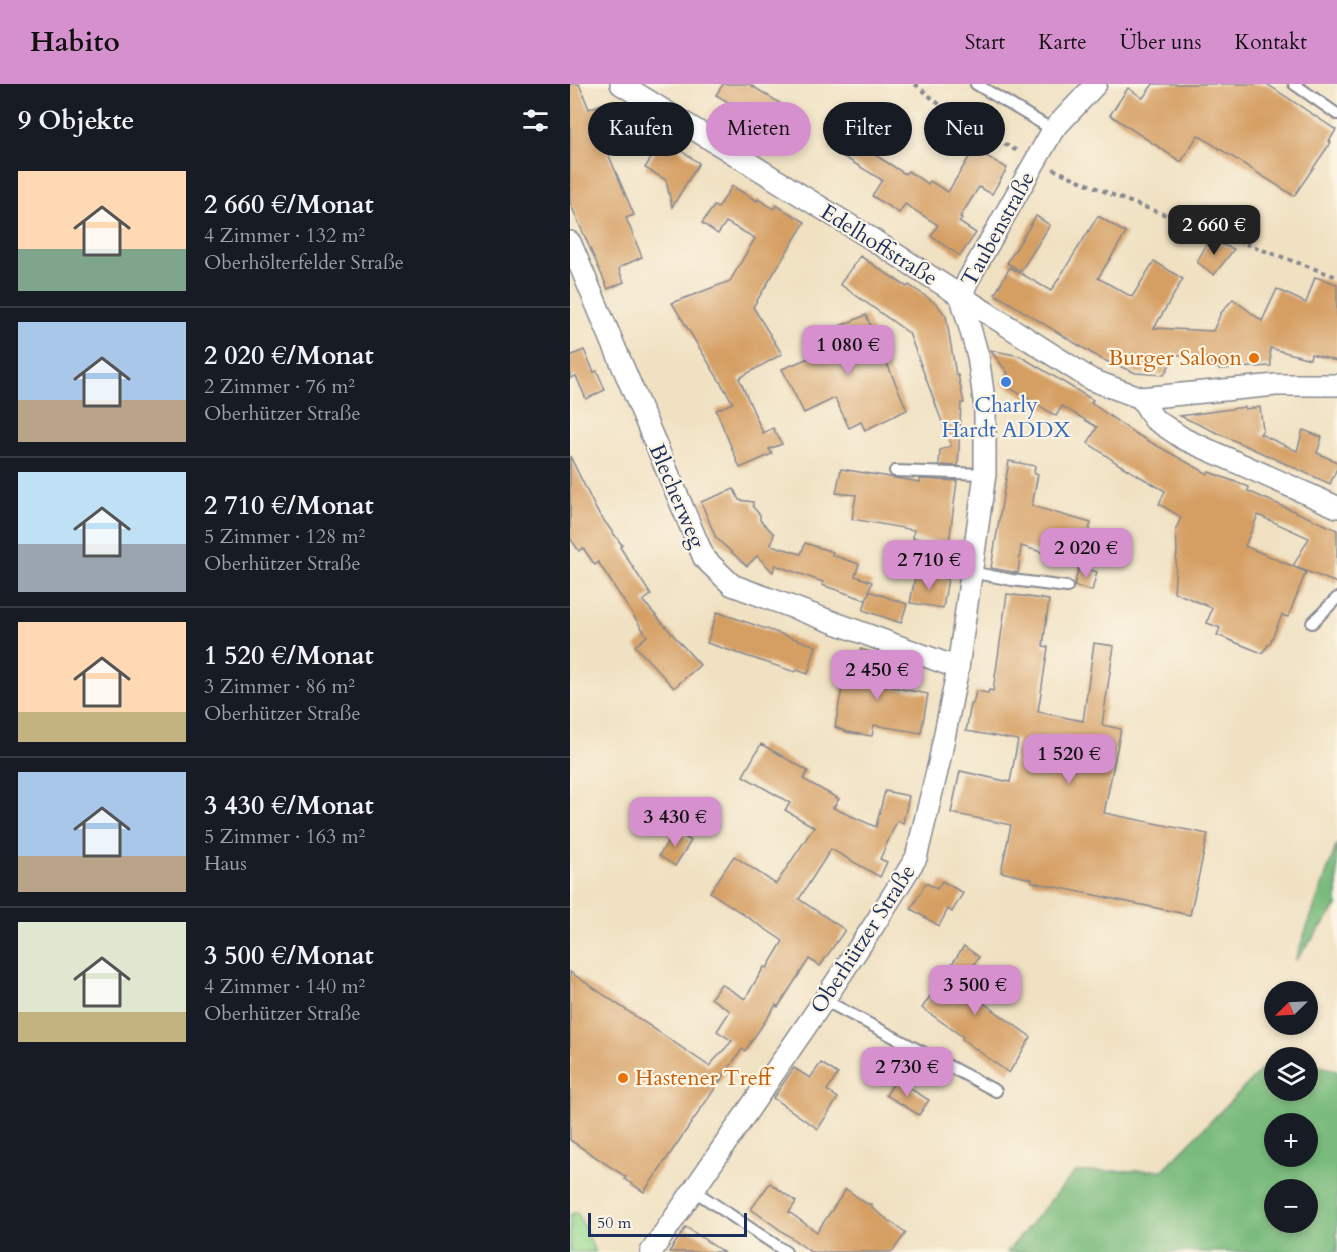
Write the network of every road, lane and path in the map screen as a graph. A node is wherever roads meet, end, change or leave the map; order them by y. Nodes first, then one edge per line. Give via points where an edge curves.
1 (621, 84) edge
2 (915, 84) edge
3 (976, 84) edge
4 (1096, 84) edge
5 (1294, 84) edge
6 (1337, 114) edge
7 (1053, 130) junction
8 (1035, 162) junction
9 (570, 242) edge
10 (1337, 277) edge
11 (961, 297) junction
12 (1337, 385) edge
13 (1141, 398) junction
14 (895, 471) dead end
15 (985, 474) junction
16 (1337, 507) edge
17 (971, 572) junction
18 (1067, 587) dead end
19 (1337, 598) edge
20 (1312, 623) dead end
21 (958, 668) junction
22 (824, 1000) junction
23 (996, 1091) dead end
24 (693, 1190) junction
25 (651, 1252) edge
26 (786, 1252) edge

1 - 11 street, Edelhoffstraße
2 - 8 path via 945,109
3 - 7 lane
4 - 7 street, Taubenstraße
5 - 6 lane
7 - 8 street, Taubenstraße
8 - 10 path via 1122,199
8 - 11 street, Taubenstraße
9 - 21 street, Blecherweg via 704,558 732,585
11 - 13 street, Edelhoffstraße via 1092,380
11 - 15 street, Oberhützer Straße via 978,356 984,397
12 - 13 street via 1276,386
13 - 16 street via 1154,419 1184,439
14 - 15 lane
15 - 17 street, Oberhützer Straße
17 - 18 lane
17 - 21 street, Oberhützer Straße
19 - 20 lane
21 - 22 street, Oberhützer Straße via 916,858
22 - 23 lane
22 - 24 street, Oberhützer Straße
24 - 25 street, Oberhützer Straße
24 - 26 lane

